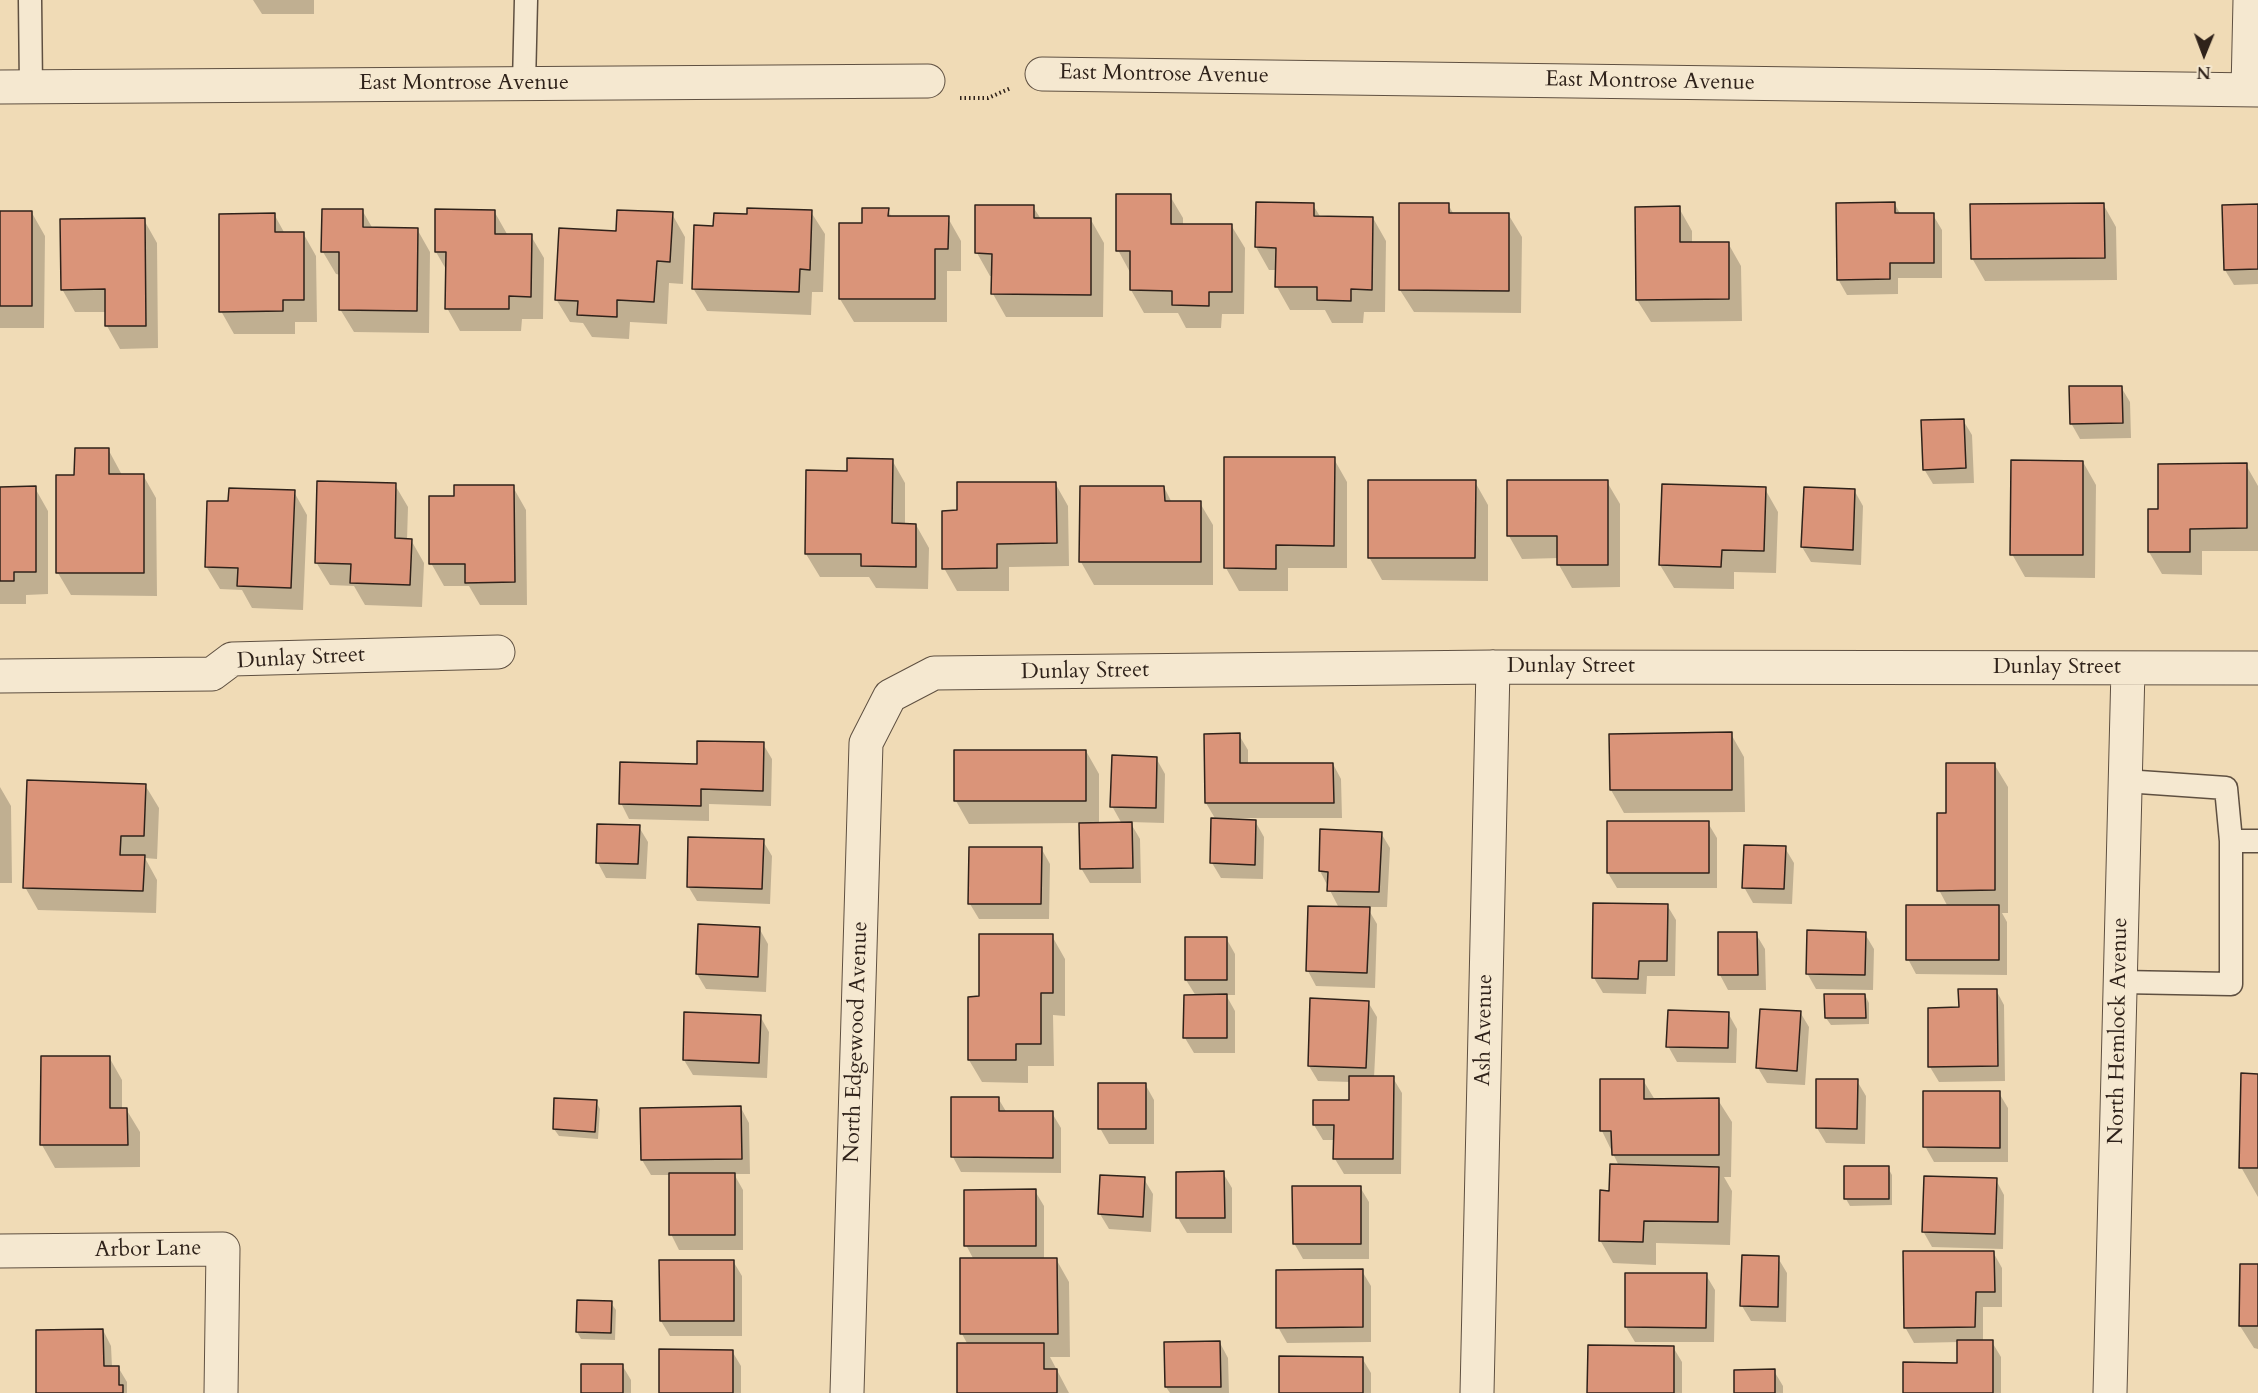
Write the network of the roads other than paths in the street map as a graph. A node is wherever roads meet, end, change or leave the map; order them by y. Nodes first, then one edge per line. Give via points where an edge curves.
1 (30, 0) edge
2 (526, 0) edge
3 (2250, 0) edge
4 (1042, 74) road end
5 (928, 81) road end
6 (524, 84) junction
7 (16, 87) edge
8 (2253, 90) edge
9 (498, 652) dead end
10 (1493, 667) junction
11 (2258, 668) edge
12 (2128, 669) junction
13 (0, 676) edge
14 (890, 696) joint
15 (2126, 782) junction
16 (2231, 841) junction
17 (2258, 841) edge
18 (2121, 982) junction
19 (0, 1251) edge
20 (221, 1393) edge
21 (847, 1393) edge
22 (1477, 1393) edge
23 (2110, 1393) edge

1 - 7 lane
2 - 6 lane
3 - 8 street
4 - 8 street, East Montrose Avenue
5 - 6 street, East Montrose Avenue
6 - 7 street, East Montrose Avenue
9 - 13 street, Dunlay Street via 232,659 212,674
10 - 12 street, Dunlay Street
10 - 14 street, Dunlay Street via 934,673
10 - 22 street, Ash Avenue
11 - 12 street, Dunlay Street
12 - 15 street, North Hemlock Avenue
14 - 21 street, North Edgewood Avenue via 866,743
15 - 16 lane via 2226,788
15 - 18 street, North Hemlock Avenue
16 - 17 lane
16 - 18 lane via 2230,984
18 - 23 street, North Hemlock Avenue
19 - 20 street, Arbor Lane via 223,1249

